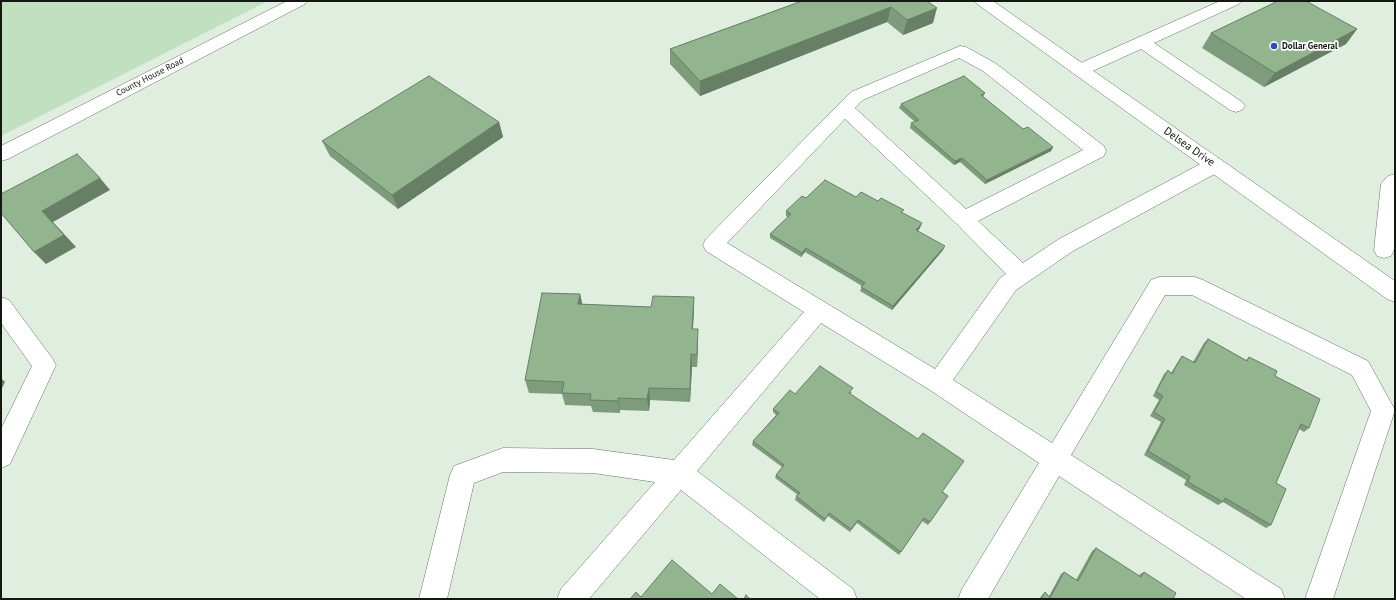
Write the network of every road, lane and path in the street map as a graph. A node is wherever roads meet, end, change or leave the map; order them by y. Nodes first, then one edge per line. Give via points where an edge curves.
1 (299, 1) edge
2 (984, 1) edge
3 (1233, 1) edge
4 (1142, 42) junction
5 (1080, 70) junction
6 (1236, 106) dead end
7 (845, 109) junction
8 (1, 154) edge
9 (1215, 165) junction
10 (1395, 181) edge
11 (964, 219) junction
12 (1390, 249) edge
13 (1359, 267) junction
14 (1021, 275) junction
15 (1395, 293) edge
16 (1, 306) edge
17 (818, 310) junction
18 (938, 383) junction
19 (1, 456) edge
20 (1056, 459) junction
21 (680, 473) junction
22 (432, 599) edge
23 (571, 599) edge
24 (843, 599) edge
25 (972, 599) edge
26 (1271, 599) edge
27 (1320, 599) edge

1 - 8 main road, County House Road
2 - 5 main road, Delsea Drive
3 - 4 main road
4 - 5 main road
4 - 6 main road
5 - 9 main road, Delsea Drive
7 - 11 main road
7 - 11 main road via 857,96 960,51 989,66 1097,151
7 - 17 main road via 713,245
9 - 13 main road, Delsea Drive
9 - 14 main road via 1066,245
10 - 12 main road via 1391,184
11 - 14 main road
12 - 13 main road
13 - 15 main road, Delsea Drive
14 - 18 main road via 1008,284
16 - 19 main road via 44,365
17 - 18 main road
17 - 21 main road
18 - 20 main road
20 - 25 main road
20 - 26 main road
20 - 27 main road via 1159,286 1195,286 1360,368 1383,410
21 - 22 main road via 593,461 504,460 463,475
21 - 23 main road
21 - 24 main road

